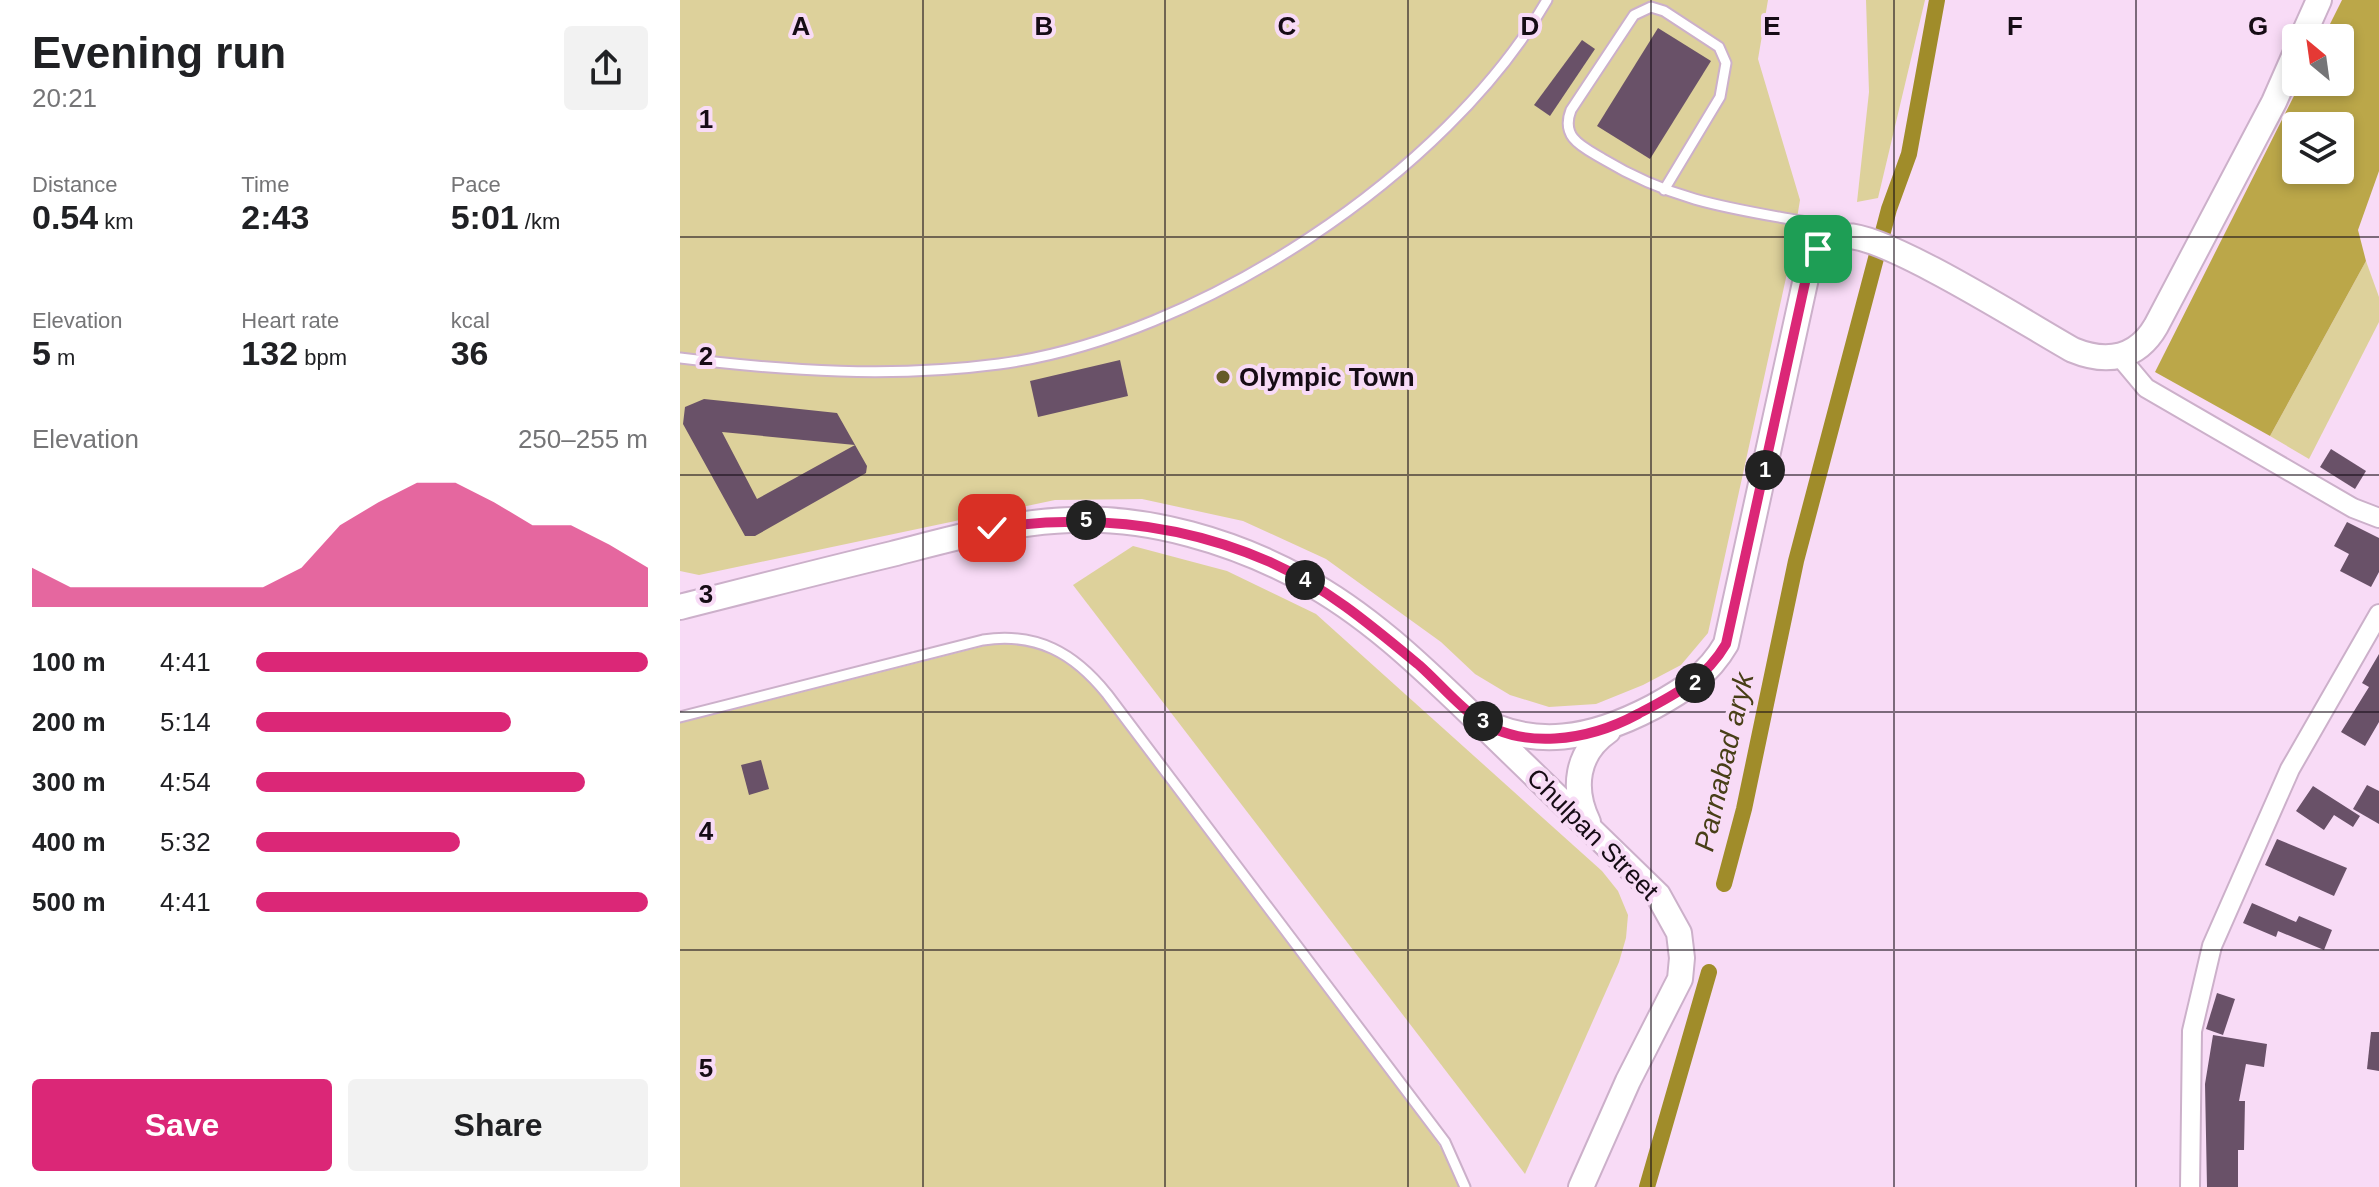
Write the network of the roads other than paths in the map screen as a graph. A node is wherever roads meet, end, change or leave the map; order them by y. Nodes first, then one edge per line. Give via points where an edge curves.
1 (1547, 0) edge
2 (2319, 0) edge
3 (2308, 24) edge
4 (2282, 84) edge
5 (1664, 190) junction
6 (1828, 241) junction
7 (2120, 357) junction
8 (680, 358) edge
9 (2379, 518) edge
10 (680, 607) edge
11 (2379, 614) edge
12 (1472, 715) junction
13 (680, 717) edge
14 (1617, 726) junction
15 (1593, 831) junction
16 (1465, 1187) edge
17 (1581, 1187) edge
18 (2190, 1187) edge

1 - 8 lane via 1496,73 1449,124 1353,206 1274,260 1139,327 1039,356 966,368 794,370
2 - 3 main road
4 - 7 main road via 2156,326 2142,345
5 - 5 lane via 1720,97 1726,63 1719,47 1651,7 1634,15 1571,110 1567,128 1573,141
5 - 6 lane via 1695,202 1813,223
6 - 7 main road via 1849,235 1901,254 2073,350 2096,358
6 - 14 main road via 1808,269 1726,644 1695,682
7 - 9 street via 2146,388
10 - 12 main road via 992,528 1073,519 1116,522 1234,549 1305,580 1367,622
11 - 18 street via 2290,769 2212,946 2192,1031
12 - 14 main road via 1506,731 1543,738
12 - 15 main road, Chulpan Street
13 - 16 lane via 983,640 1027,639 1068,656 1107,694 1445,1142
14 - 15 main road via 1591,747 1581,766 1579,797
15 - 17 main road, Chulpan Street via 1658,895 1679,933 1682,958 1677,989

